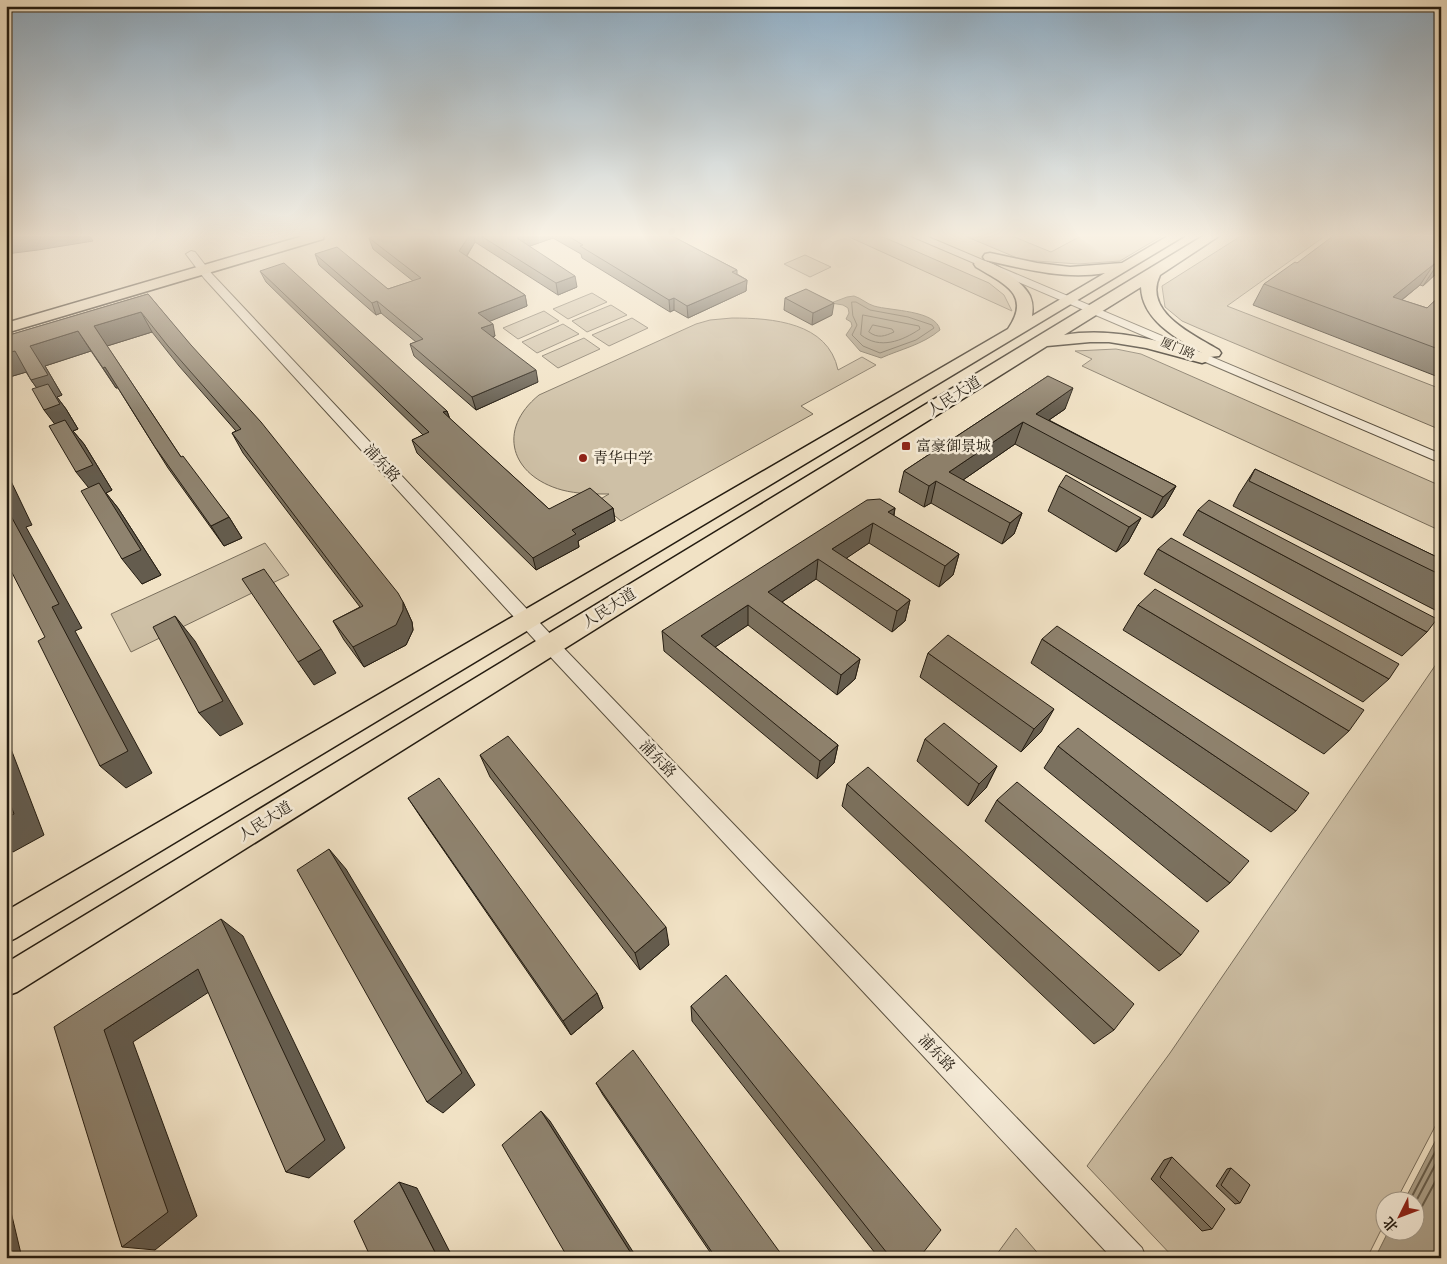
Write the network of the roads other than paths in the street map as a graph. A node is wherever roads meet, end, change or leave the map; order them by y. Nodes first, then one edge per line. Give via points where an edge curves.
1 (84, 295) edge
2 (102, 295) edge
3 (228, 295) edge
4 (1022, 295) edge
5 (1065, 295) edge
6 (1094, 295) edge
7 (1102, 295) edge
8 (1149, 295) edge
9 (1084, 303) junction
10 (6, 318) edge
11 (6, 328) edge
12 (1013, 334) junction
13 (1036, 345) junction
14 (1208, 355) junction
15 (1441, 448) edge
16 (1441, 459) edge
17 (528, 619) junction
18 (550, 645) junction
19 (6, 928) edge
20 (6, 981) edge
21 (1132, 1258) edge

1 - 10 main road
2 - 11 main road
3 - 17 street, 浦东路
4 - 12 main road via 1025,314
5 - 9 street, 厦门路
6 - 9 main road, 人民大道
7 - 9 main road, 人民大道
8 - 14 main road via 1163,321
9 - 12 main road, 人民大道
9 - 13 main road, 人民大道
9 - 14 street, 厦门路
12 - 17 main road, 人民大道
13 - 14 main road via 1072,337 1113,337
13 - 18 main road, 人民大道
14 - 15 street, 厦门路
14 - 16 street, 厦门路
17 - 18 street, 浦东路
17 - 19 main road, 人民大道
18 - 20 main road, 人民大道
18 - 21 street, 浦东路

